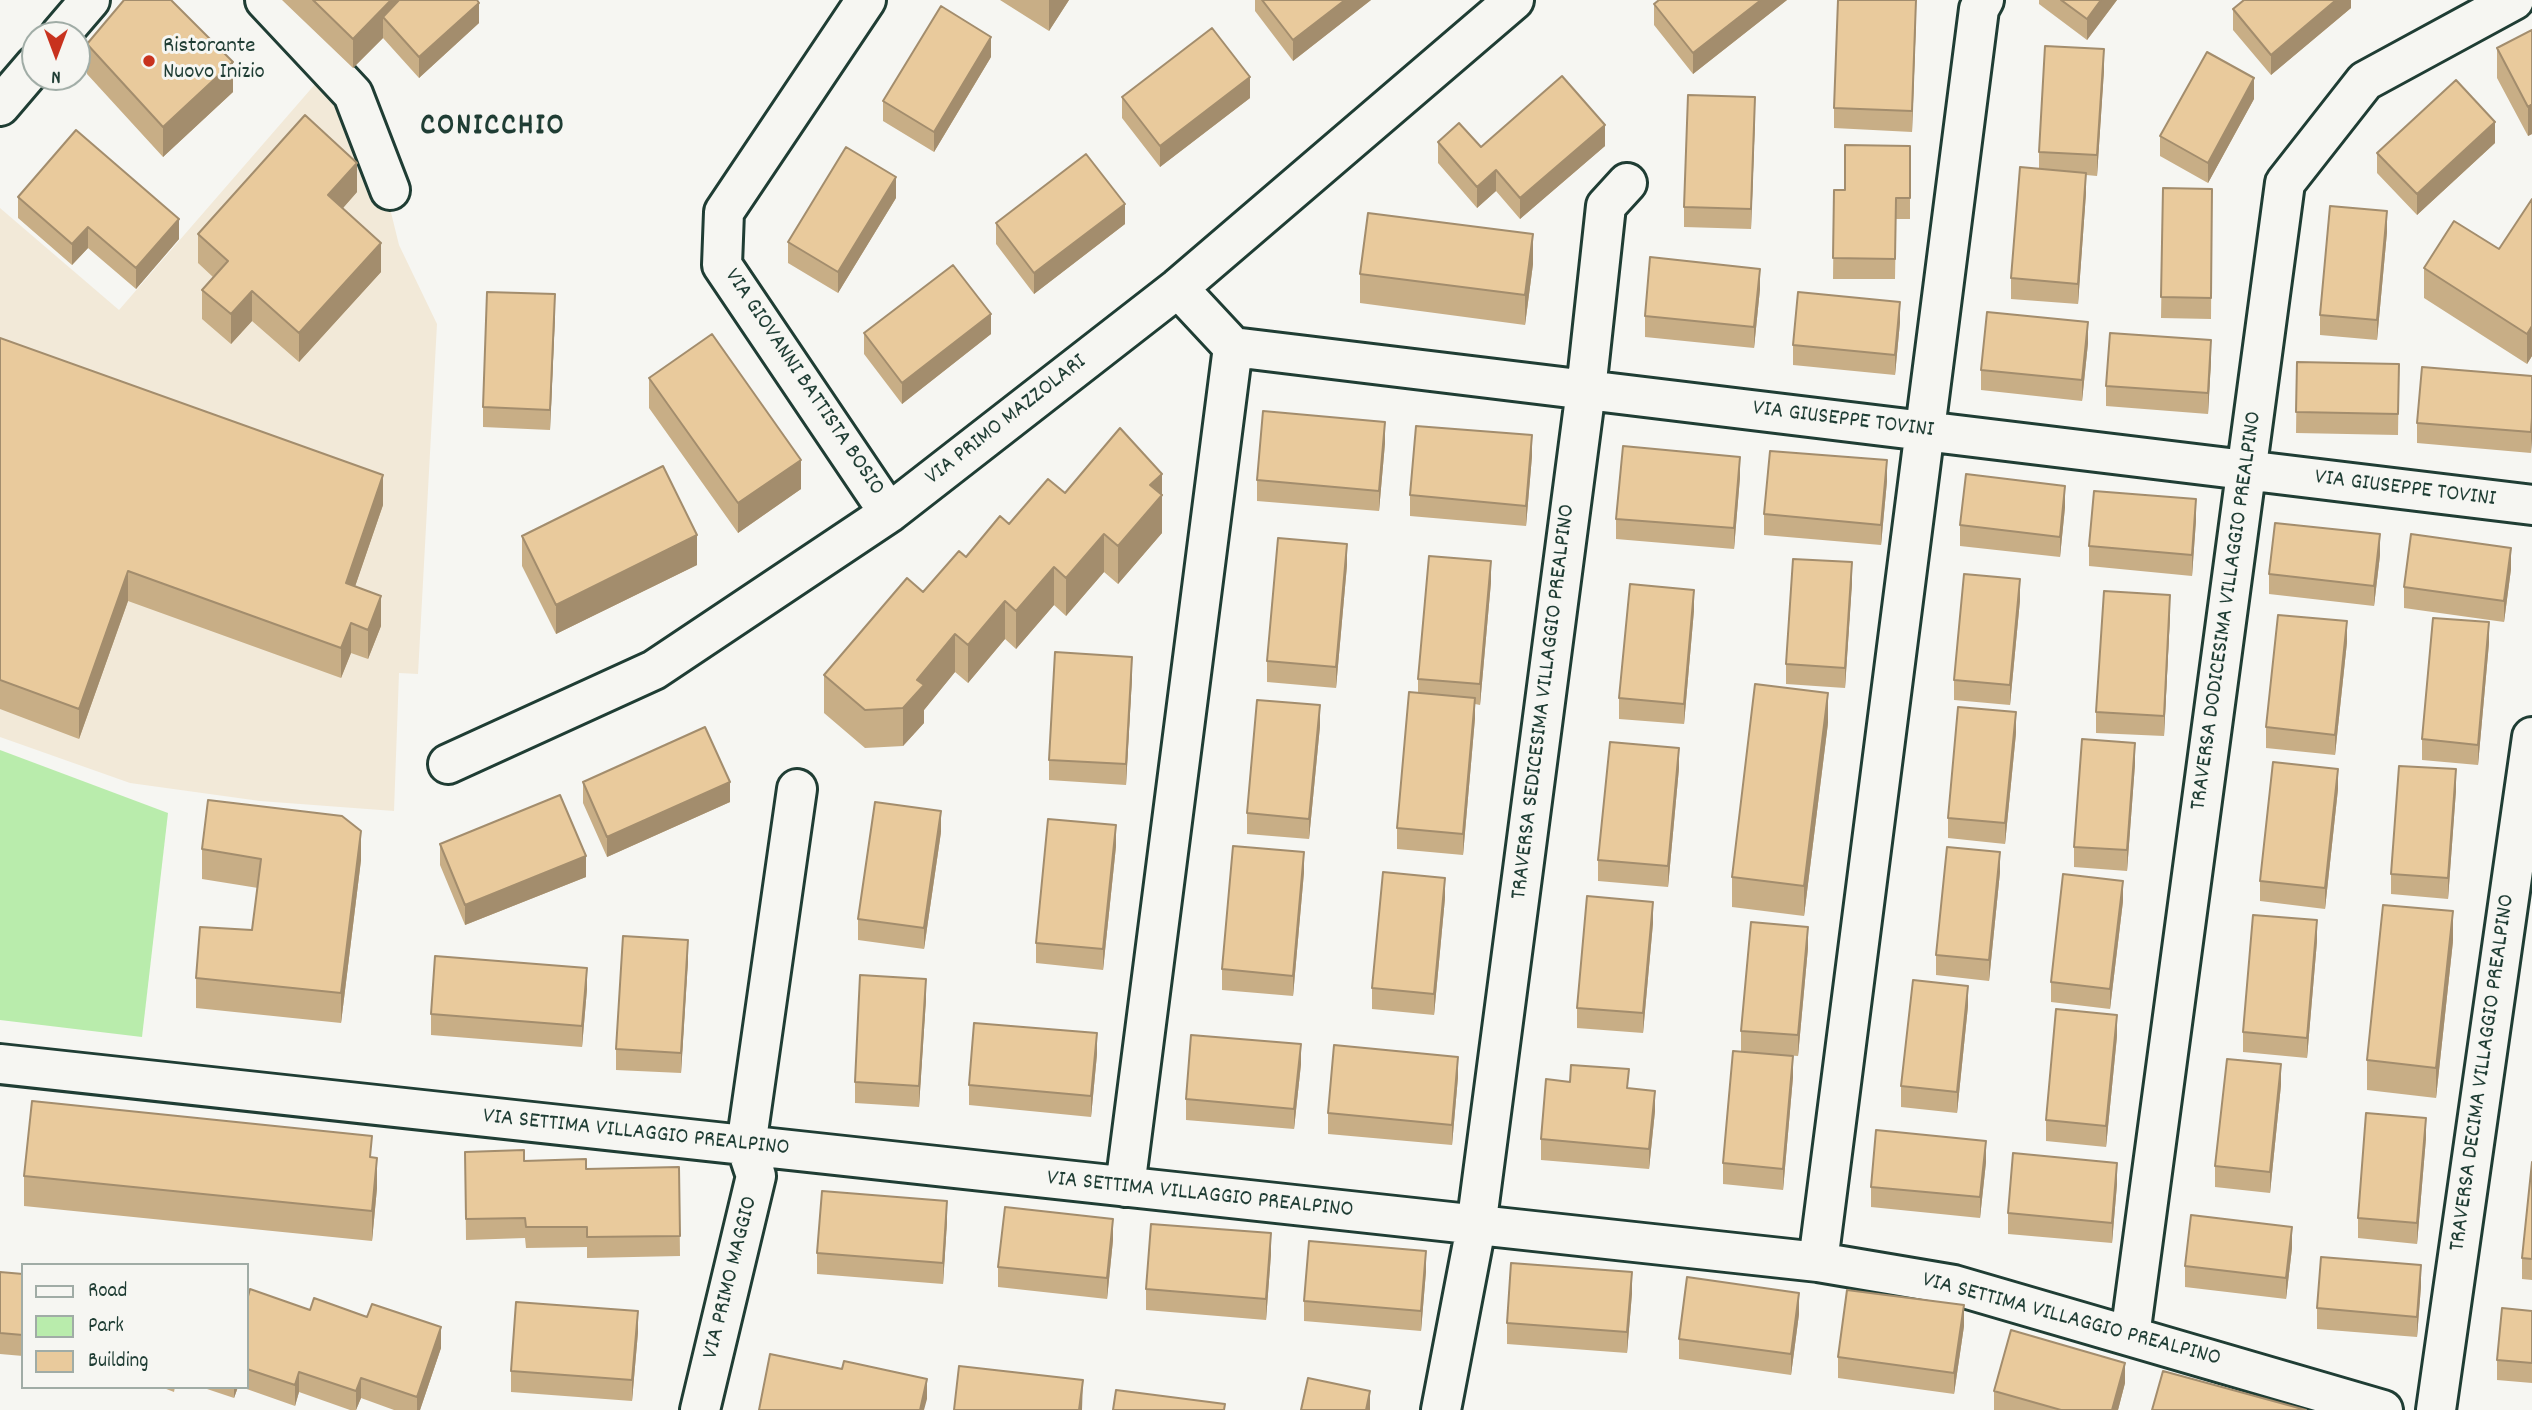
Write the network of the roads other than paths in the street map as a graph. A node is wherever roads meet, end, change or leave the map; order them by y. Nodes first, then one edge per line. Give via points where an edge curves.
1 (90, 0) edge
2 (264, 0) edge
3 (866, 0) edge
4 (1514, 0) edge
5 (1984, 0) edge
6 (2514, 0) edge
7 (72, 21) edge
8 (21, 81) edge
9 (0, 106) edge
10 (1627, 183) dead end
11 (390, 190) dead end
12 (1178, 288) junction
13 (1233, 346) junction
14 (1586, 390) junction
15 (1927, 431) junction
16 (2247, 472) junction
17 (2532, 505) edge
18 (889, 513) junction
19 (2532, 737) edge
20 (447, 764) dead end
21 (797, 789) dead end
22 (0, 1064) edge
23 (746, 1146) junction
24 (1125, 1187) junction
25 (1476, 1227) junction
26 (1818, 1262) junction
27 (2130, 1336) junction
28 (700, 1410) edge
29 (1441, 1410) edge
30 (2383, 1410) edge
31 (2436, 1410) edge

1 - 7 street
2 - 11 street via 353,94
3 - 18 street, VIA GIOVANNI BATTISTA BOSIO via 724,212 722,265
4 - 12 street, VIA PRIMO MAZZOLARI
5 - 15 street via 1979,9
6 - 16 street, TRAVERSA DODICESIMA VILLAGGIO PREALPINO via 2365,80 2284,183
8 - 9 street
10 - 14 street, TRAVERSA SEDICESIMA VILLAGGIO PREALPINO via 1606,206
12 - 13 street
12 - 18 street, VIA PRIMO MAZZOLARI
13 - 14 street, VIA GIUSEPPE TOVINI
13 - 24 street
14 - 15 street, VIA GIUSEPPE TOVINI
14 - 25 street, TRAVERSA SEDICESIMA VILLAGGIO PREALPINO
15 - 16 street, VIA GIUSEPPE TOVINI
15 - 26 street
16 - 17 street, VIA GIUSEPPE TOVINI
16 - 27 street, TRAVERSA DODICESIMA VILLAGGIO PREALPINO
18 - 20 street, VIA PRIMO MAZZOLARI via 654,670
19 - 31 street, TRAVERSA DECIMA VILLAGGIO PREALPINO
21 - 23 street
22 - 23 street, VIA SETTIMA VILLAGGIO PREALPINO
23 - 24 street, VIA SETTIMA VILLAGGIO PREALPINO
23 - 28 street, VIA PRIMO MAGGIO via 756,1176
24 - 25 street, VIA SETTIMA VILLAGGIO PREALPINO
25 - 26 street, VIA SETTIMA VILLAGGIO PREALPINO
25 - 29 street, TRAVERSA SEDICESIMA VILLAGGIO PREALPINO
26 - 27 street, VIA SETTIMA VILLAGGIO PREALPINO via 1954,1285
27 - 30 street, VIA SETTIMA VILLAGGIO PREALPINO

